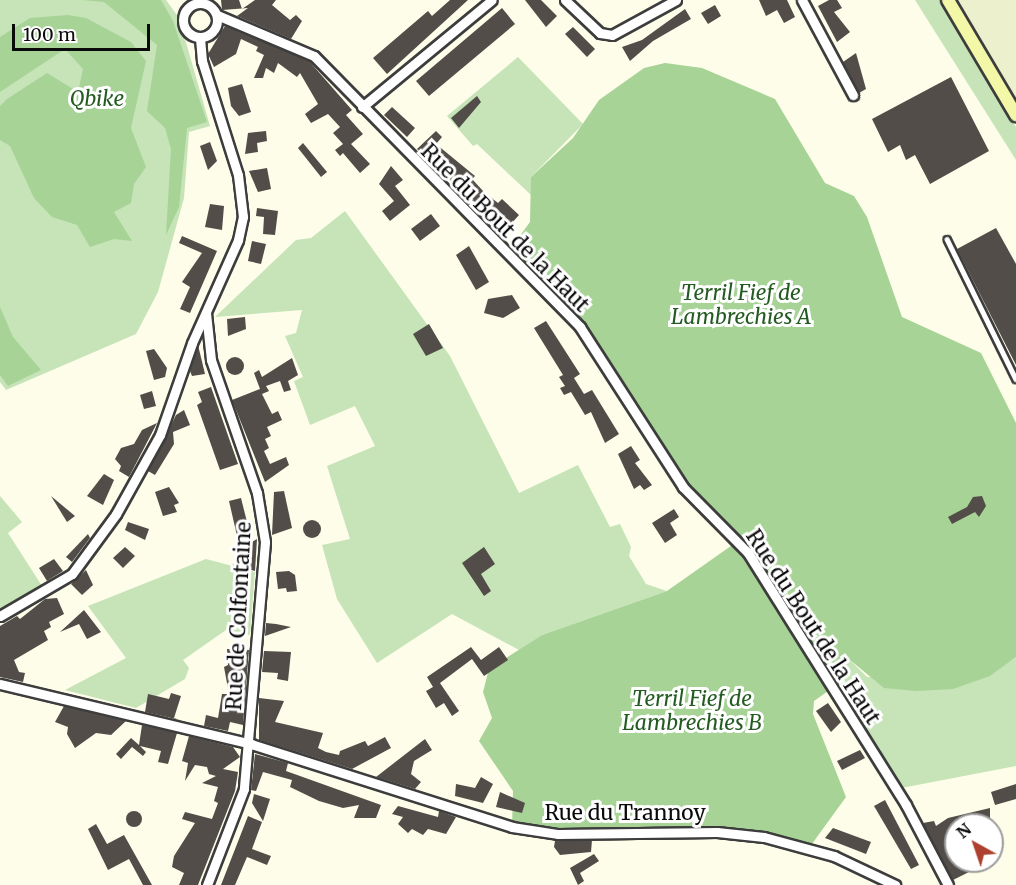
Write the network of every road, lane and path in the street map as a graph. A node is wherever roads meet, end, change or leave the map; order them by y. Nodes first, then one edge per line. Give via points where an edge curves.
1 (492, 0) edge
2 (565, 0) edge
3 (676, 0) edge
4 (802, 0) edge
5 (948, 0) edge
6 (188, 2) edge
7 (211, 3) edge
8 (217, 15) junction
9 (200, 38) junction
10 (853, 94) dead end
11 (362, 107) junction
12 (1016, 115) edge
13 (947, 239) dead end
14 (206, 313) junction
15 (1016, 379) edge
16 (0, 616) edge
17 (0, 684) edge
18 (251, 744) junction
19 (207, 885) edge
20 (895, 885) edge
21 (948, 885) edge

1 - 11 street
2 - 3 street via 600,33 612,35
4 - 10 street
5 - 12 main road
6 - 7 street
6 - 9 street via 183,19 185,28
7 - 8 street
8 - 9 street via 215,31
8 - 11 street, Rue du Bout de la Haut via 314,56
9 - 14 street via 202,61 238,175 243,217
11 - 21 street, Rue du Bout de la Haut via 580,327 683,487 748,553 906,805
13 - 15 lane
14 - 16 street via 160,435 105,532 64,580
14 - 18 street, Rue de Colfontaine via 211,360 263,517
17 - 18 street, Rue du Trannoy
18 - 19 street, Rue de Colfontaine via 236,815
18 - 20 street, Rue du Trannoy via 512,827 558,834 717,832 764,837 834,856

